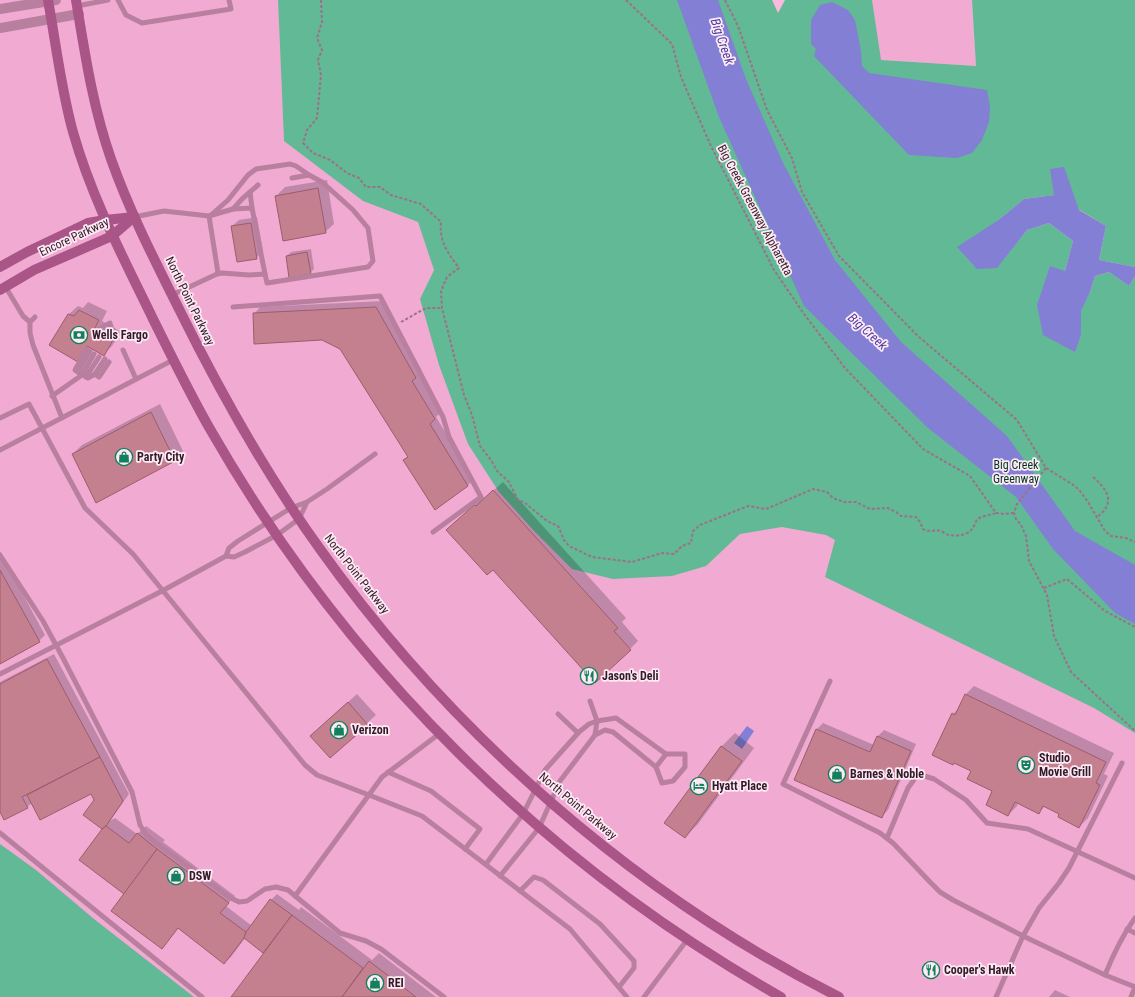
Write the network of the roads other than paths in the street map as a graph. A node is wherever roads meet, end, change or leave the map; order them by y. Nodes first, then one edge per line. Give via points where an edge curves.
1 (51, 0) edge
2 (108, 0) edge
3 (118, 0) edge
4 (229, 0) edge
5 (77, 7) edge
6 (0, 9) edge
7 (52, 19) junction
8 (0, 28) edge
9 (309, 175) junction
10 (292, 178) dead end
11 (258, 185) dead end
12 (250, 192) junction
13 (252, 208) junction
14 (233, 209) junction
15 (209, 216) junction
16 (134, 217) junction
17 (105, 220) junction
18 (112, 236) junction
19 (0, 267) edge
20 (218, 273) junction
21 (265, 274) junction
22 (2, 288) edge
23 (172, 295) junction
24 (233, 307) dead end
25 (35, 317) dead end
26 (30, 322) junction
27 (110, 326) joint
28 (120, 349) dead end
29 (173, 360) junction
30 (107, 361) dead end
31 (80, 373) junction
32 (136, 379) junction
33 (52, 396) junction
34 (0, 418) edge
35 (62, 418) junction
36 (42, 428) junction
37 (0, 450) edge
38 (376, 454) dead end
39 (307, 502) junction
40 (291, 508) junction
41 (299, 519) junction
42 (268, 522) junction
43 (433, 532) dead end
44 (277, 535) junction
45 (0, 556) edge
46 (226, 556) junction
47 (162, 591) junction
48 (56, 646) junction
49 (0, 674) edge
50 (830, 681) dead end
51 (590, 701) dead end
52 (558, 714) dead end
53 (597, 721) junction
54 (578, 733) junction
55 (439, 734) junction
56 (596, 735) junction
57 (666, 754) junction
58 (1122, 763) dead end
59 (656, 767) junction
60 (388, 772) junction
61 (536, 788) junction
62 (369, 795) junction
63 (550, 801) junction
64 (523, 814) junction
65 (539, 828) junction
66 (0, 833) edge
67 (887, 838) junction
68 (465, 849) junction
69 (1077, 851) junction
70 (486, 864) junction
71 (500, 876) junction
72 (1135, 878) edge
73 (520, 891) junction
74 (295, 896) junction
75 (1135, 918) edge
76 (1127, 929) junction
77 (1135, 933) edge
78 (1023, 936) junction
79 (687, 940) junction
80 (1105, 975) junction
81 (619, 987) junction
82 (1135, 987) edge
83 (202, 997) edge
84 (444, 997) edge
85 (627, 997) edge
86 (644, 997) edge
87 (781, 997) edge
88 (839, 997) edge
89 (996, 997) edge
90 (1131, 997) edge

1 - 6 street
1 - 7 street
2 - 5 lane
3 - 4 lane via 126,16 142,23 230,9
5 - 7 street
5 - 16 street, North Point Parkway via 100,124 110,159
7 - 8 street
7 - 17 street via 64,95 73,131
9 - 10 lane
9 - 15 lane via 290,164 256,169 228,200
9 - 21 lane via 322,182 353,210 368,228 373,261 368,267 267,283
11 - 12 lane
12 - 13 lane
12 - 14 lane
13 - 14 lane
13 - 21 lane
14 - 15 lane
15 - 16 lane via 164,211
15 - 20 lane
16 - 17 street, Encore Parkway
16 - 18 street, Encore Parkway
16 - 23 street, North Point Parkway
17 - 18 street
17 - 19 street, Encore Parkway via 88,223
18 - 22 street, Encore Parkway via 34,270
18 - 29 street
20 - 21 lane
20 - 23 lane
22 - 26 lane
23 - 40 street, North Point Parkway via 234,416
24 - 43 lane via 380,296 481,497
25 - 26 lane
26 - 33 lane via 33,345
27 - 27 lane via 101,332
28 - 32 lane
29 - 32 lane
29 - 42 street via 210,430
30 - 31 lane via 97,375 88,378
31 - 31 lane via 93,353
31 - 33 lane
32 - 35 lane
33 - 35 lane
34 - 36 lane via 29,404
35 - 36 lane
36 - 37 lane
36 - 47 lane via 85,508 133,554
38 - 39 lane
39 - 40 lane
39 - 41 lane
40 - 41 street, North Point Parkway
40 - 42 lane
41 - 44 lane
41 - 61 street, North Point Parkway via 352,592 399,649 459,714
42 - 44 street
42 - 46 lane via 229,548
44 - 46 lane via 234,557
44 - 55 street via 378,667
45 - 48 lane via 43,621
46 - 47 lane
47 - 48 lane
47 - 62 lane via 305,765 317,775
48 - 49 lane
48 - 74 lane via 132,792 140,825 147,836 239,902 247,901 265,889 276,886 288,890
50 - 67 lane via 783,784
51 - 53 lane
52 - 54 lane
53 - 54 lane
53 - 56 lane
53 - 57 lane via 616,718
54 - 61 lane via 545,770
55 - 60 lane
55 - 64 street
56 - 59 lane via 605,730 613,732
56 - 63 lane via 560,781
57 - 59 lane
57 - 59 lane via 685,754 685,767 673,781 662,783
58 - 69 lane
60 - 62 lane
60 - 68 lane via 431,791 480,829
61 - 63 street, North Point Parkway
61 - 64 lane
62 - 68 lane via 422,816
62 - 74 lane
63 - 65 lane
63 - 88 street, North Point Parkway via 669,895 756,950
64 - 65 street
64 - 70 lane
65 - 71 lane
65 - 79 street via 623,895
66 - 83 lane
67 - 69 lane via 908,788 918,774 934,779 966,800 987,823 1028,828
67 - 78 lane via 940,892
68 - 70 lane
69 - 72 lane
69 - 78 lane
70 - 71 lane
71 - 73 lane
73 - 81 lane via 570,929
73 - 81 lane via 534,877 543,880 600,924 634,961 634,968
74 - 84 lane via 340,933 382,949
75 - 76 lane
76 - 77 lane
76 - 80 lane
78 - 80 lane
78 - 89 lane
79 - 86 lane
79 - 87 street
80 - 82 lane
81 - 85 lane
82 - 90 lane

